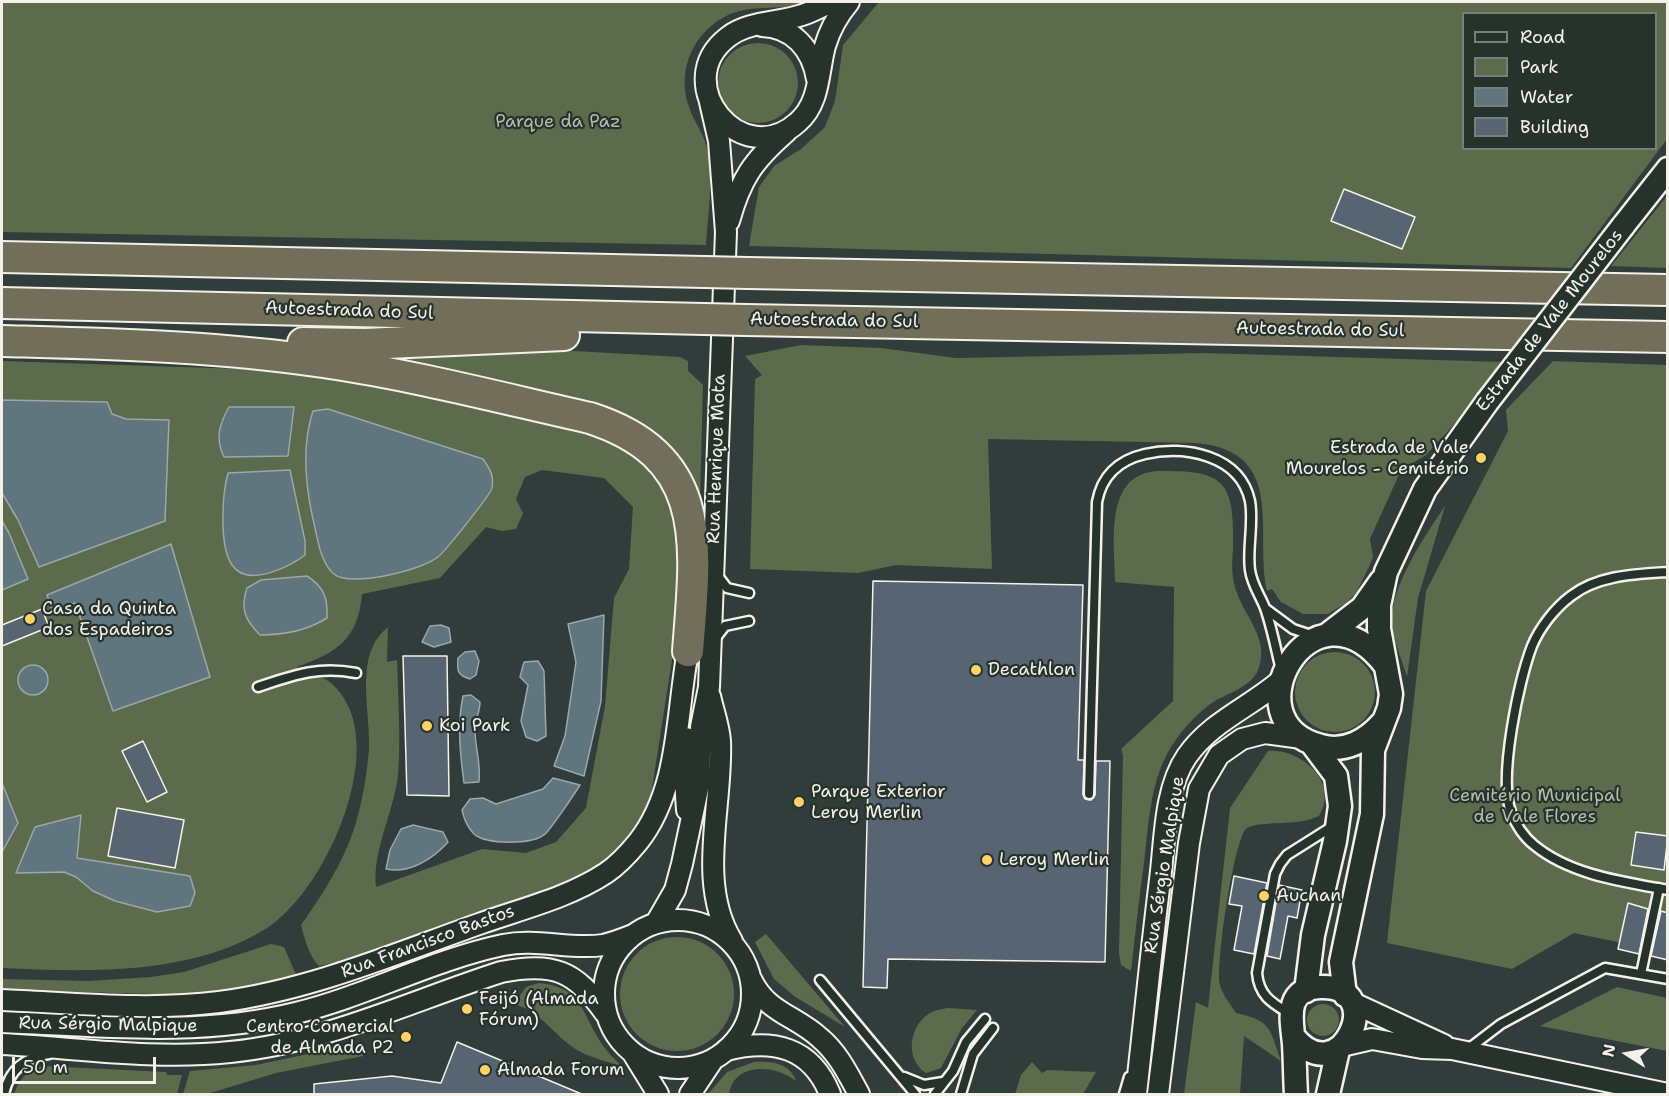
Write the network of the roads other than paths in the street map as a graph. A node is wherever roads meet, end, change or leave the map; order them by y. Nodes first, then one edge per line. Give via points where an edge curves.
1 (831, 2) edge
2 (849, 2) edge
3 (757, 26) junction
4 (816, 91) junction
5 (710, 102) junction
6 (790, 129) junction
7 (1668, 169) edge
8 (726, 232) junction
9 (2, 257) edge
10 (1668, 290) edge
11 (2, 303) edge
12 (670, 319) junction
13 (1668, 337) edge
14 (2, 341) edge
15 (105, 344) junction
16 (713, 563) junction
17 (1386, 572) junction
18 (1668, 572) edge
19 (749, 593) dead end
20 (1266, 609) junction
21 (749, 621) dead end
22 (1322, 636) junction
23 (699, 651) junction
24 (1385, 665) junction
25 (356, 673) dead end
26 (1281, 678) junction
27 (258, 687) dead end
28 (709, 687) junction
29 (1383, 722) junction
30 (1307, 741) junction
31 (1089, 794) dead end
32 (1338, 823) junction
33 (688, 830) junction
34 (1663, 889) edge
35 (656, 923) junction
36 (633, 935) junction
37 (739, 953) junction
38 (749, 973) junction
39 (1641, 974) junction
40 (1668, 979) edge
41 (820, 980) dead end
42 (1146, 991) junction
43 (1306, 991) junction
44 (1348, 998) junction
45 (2, 1000) edge
46 (605, 1013) junction
47 (985, 1019) dead end
48 (2, 1022) edge
49 (1292, 1025) junction
50 (993, 1028) dead end
51 (2, 1044) edge
52 (1342, 1047) junction
53 (1458, 1050) junction
54 (114, 1053) junction
55 (634, 1055) junction
56 (720, 1055) junction
57 (897, 1072) junction
58 (944, 1082) junction
59 (1668, 1094) edge
60 (4, 1095) edge
61 (658, 1095) edge
62 (690, 1095) edge
63 (830, 1095) edge
64 (860, 1095) edge
65 (915, 1095) edge
66 (935, 1095) edge
67 (961, 1095) edge
68 (1124, 1095) edge
69 (1136, 1095) edge
70 (1158, 1095) edge
71 (1296, 1095) edge
72 (1328, 1095) edge

1 - 3 street via 801,15
2 - 4 street via 828,37
3 - 4 street via 779,28 806,48 815,68
3 - 5 street via 728,36 714,51 706,81
4 - 6 street via 807,112
5 - 6 street via 721,120 739,132 760,137
5 - 8 street, Rua Henrique Mota via 719,141
6 - 8 street, Rua Henrique Mota via 754,161
7 - 17 main road, Estrada de Vale Mourelos, bridge via 1487,402 1425,489
8 - 16 street, Rua Henrique Mota
9 - 10 highway, bridge
11 - 12 highway, Autoestrada do Sul
12 - 13 highway, Autoestrada do Sul, bridge
12 - 15 highway via 602,332 404,343
14 - 15 highway
15 - 23 highway via 250,353 353,367 590,418 635,437 674,476 689,510
16 - 19 lane via 719,580 727,588
16 - 23 street, Rua Henrique Mota
17 - 22 main road, Estrada de Vale Mourelos via 1362,608
17 - 24 main road, Estrada de Vale Mourelos via 1379,611
18 - 34 lane via 1601,581 1572,595 1551,615 1533,644 1523,674 1506,781 1510,810 1534,845 1598,876
20 - 22 lane via 1293,629
20 - 26 lane
20 - 31 lane via 1250,570 1250,502 1230,467 1205,455 1150,453 1126,460 1111,472 1097,502
21 - 23 lane via 725,626
22 - 24 main road via 1357,640 1373,650
22 - 26 main road, Estrada de Vale Mourelos via 1304,644 1291,657
23 - 28 street, Rua Henrique Mota
23 - 33 street via 684,779
23 - 45 street, Rua Francisco Bastos via 660,805 638,843 594,880 334,975 267,994 176,1005
24 - 29 main road, Estrada de Vale Mourelos via 1391,694
25 - 27 lane via 324,669
26 - 30 main road via 1279,700 1284,717 1292,730
26 - 42 street, Rua Sérgio Malpique via 1259,699 1212,728 1179,769 1168,818
28 - 33 street, Rua Henrique Mota via 701,727 699,784
28 - 37 street, Rua Henrique Mota via 720,740 714,872 717,907
29 - 30 main road via 1357,743 1341,747
29 - 44 main road, Estrada de Vale Mourelos via 1372,750 1372,814 1341,963
30 - 32 main road via 1336,776
30 - 70 street, Rua Sérgio Malpique via 1265,733 1242,739 1219,755 1199,789
32 - 43 main road via 1313,935
32 - 49 lane via 1287,855 1275,874 1258,983
33 - 35 street, Rua Henrique Mota via 675,890
34 - 39 lane
35 - 36 street
35 - 37 street via 680,920 703,924 723,935
36 - 46 street via 614,956 607,975
36 - 48 street, Rua Sérgio Malpique via 601,945 530,942 488,949 335,1002 253,1022 160,1029
37 - 38 street
38 - 56 street via 749,1015 740,1034
38 - 64 street via 758,994 767,1003 828,1046
39 - 40 lane
39 - 53 lane via 1605,968
41 - 57 lane
42 - 68 lane
42 - 69 street, Rua Sérgio Malpique
43 - 44 main road via 1326,987
43 - 49 main road via 1298,997
44 - 52 main road, Estrada de Vale Mourelos via 1355,1029
44 - 53 street
46 - 54 street, Rua Sérgio Malpique via 572,976 549,969 525,968 501,972 335,1030 276,1045 210,1054
46 - 55 street via 616,1036
47 - 58 lane via 966,1042
49 - 52 main road via 1308,1050 1318,1053
49 - 71 main road
50 - 67 lane via 973,1054
51 - 54 street, Rua Sérgio Malpique
52 - 53 street via 1372,1039
52 - 72 main road, Estrada de Vale Mourelos
53 - 59 street
54 - 60 lane via 34,1057 18,1066
55 - 56 street via 653,1065 674,1068 694,1067
55 - 61 street
56 - 62 street via 705,1068
56 - 63 street via 763,1044 784,1047 812,1065
57 - 58 lane via 924,1085
57 - 65 lane
58 - 66 lane

